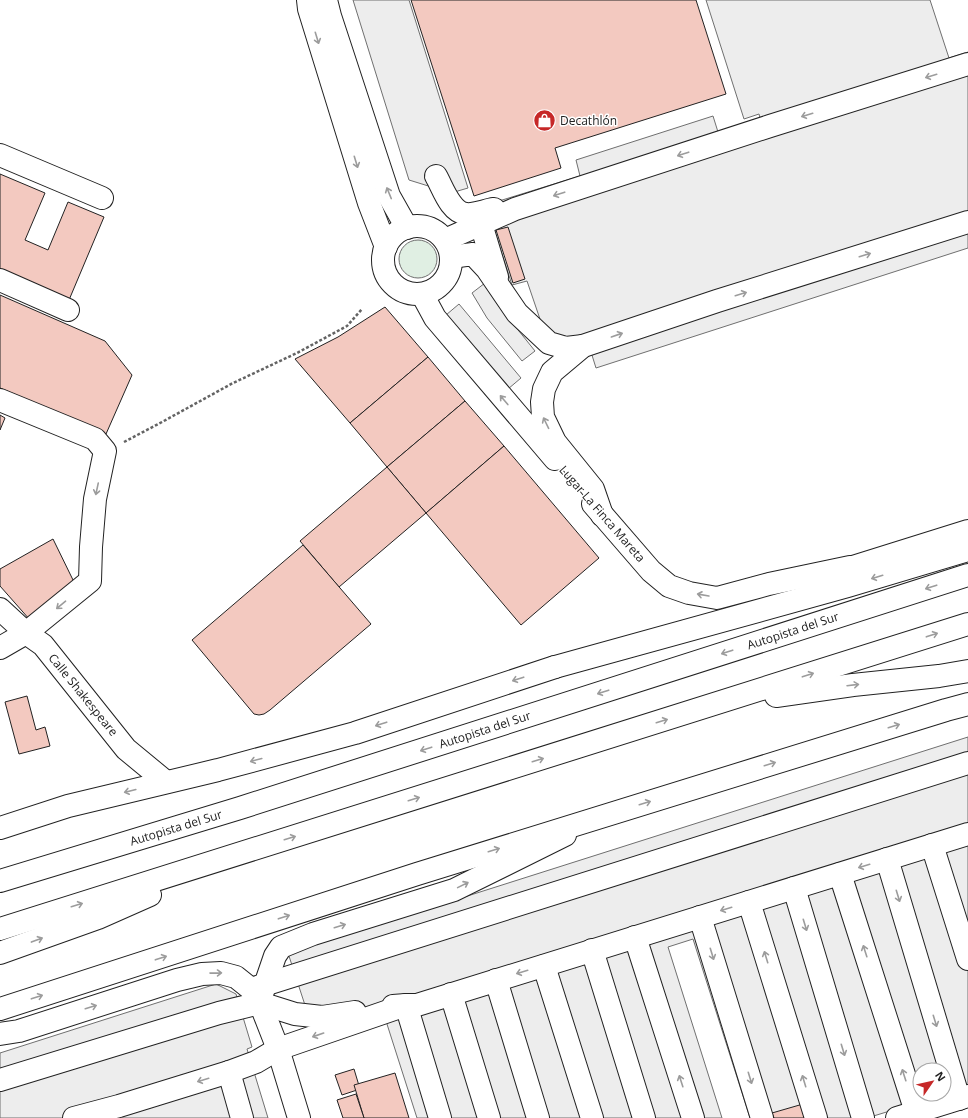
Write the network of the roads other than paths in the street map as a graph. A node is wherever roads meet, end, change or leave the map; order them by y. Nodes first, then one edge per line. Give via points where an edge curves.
1 (308, 0) edge
2 (326, 0) edge
3 (968, 64) edge
4 (0, 155) edge
5 (102, 198) dead end
6 (515, 209) junction
7 (968, 222) edge
8 (481, 224) junction
9 (407, 228) junction
10 (443, 243) junction
11 (386, 247) junction
12 (0, 280) edge
13 (500, 288) junction
14 (422, 294) junction
15 (68, 310) dead end
16 (583, 346) junction
17 (0, 400) edge
18 (602, 515) junction
19 (968, 516) edge
20 (968, 531) edge
21 (933, 541) junction
22 (968, 550) edge
23 (850, 567) junction
24 (968, 575) edge
25 (0, 609) edge
26 (968, 624) edge
27 (26, 633) junction
28 (0, 648) edge
29 (555, 667) junction
30 (968, 671) edge
31 (717, 704) junction
32 (968, 704) edge
33 (968, 763) edge
34 (166, 782) junction
35 (608, 814) junction
36 (0, 828) edge
37 (968, 834) edge
38 (932, 845) junction
39 (253, 850) junction
40 (887, 859) junction
41 (840, 874) junction
42 (0, 881) edge
43 (794, 888) junction
44 (749, 902) junction
45 (700, 917) junction
46 (0, 929) edge
47 (635, 937) junction
48 (592, 950) junction
49 (0, 952) edge
50 (968, 959) edge
51 (544, 966) junction
52 (496, 980) junction
53 (259, 992) junction
54 (451, 994) junction
55 (406, 1005) junction
56 (0, 1009) edge
57 (0, 1034) edge
58 (278, 1049) junction
59 (229, 1072) junction
60 (0, 1080) edge
61 (963, 1097) edge
62 (121, 1112) edge
63 (906, 1115) edge
64 (292, 1116) edge
65 (74, 1118) edge
66 (242, 1118) edge
67 (440, 1118) edge
68 (489, 1118) edge
69 (538, 1118) edge
70 (592, 1118) edge
71 (644, 1118) edge
72 (693, 1118) edge
73 (762, 1118) edge
74 (816, 1118) edge
75 (863, 1118) edge

1 -> 11 main road via 369,203
9 -> 2 main road via 389,196
3 -> 6 main road
4 - 5 main road
6 - 8 main road
6 - 10 main road via 504,206 467,214 460,212 451,204 436,176
16 -> 7 main road
8 - 10 main road
8 - 13 main road
9 - 10 main road via 425,227
9 - 11 main road via 395,235
10 - 13 main road via 473,254
10 - 14 main road via 451,267 447,277 440,286
11 - 14 main road via 383,259 390,281 399,289
12 - 15 main road
13 - 16 main road via 517,313 548,343 566,348
18 -> 14 main road, Lugar La Finca Mareta via 434,318
18 -> 16 main road via 593,489 555,442 543,417 544,389 552,372
17 -> 27 main road via 95,439 106,451 95,499 90,581
23 -> 18 main road, Lugar La Finca Mareta via 717,598 689,593 669,586 651,571
19 - 21 main road
20 - 21 main road
21 - 23 main road
22 -> 29 main road
23 - 29 main road
24 -> 42 main road, Autopista del Sur via 248,806
25 - 27 main road, Calle Shakespeare
31 -> 26 main road
27 - 28 main road
27 - 34 main road, Calle Shakespeare via 43,645 126,749
29 -> 34 main road via 354,733
31 -> 30 main road
39 -> 31 main road
35 -> 32 main road
33 - 53 main road
34 -> 36 main road via 68,806
53 -> 35 main road via 281,947 312,934 454,890
56 -> 35 main road
37 - 38 main road
38 - 40 main road
38 - 50 main road
46 -> 39 main road
49 -> 39 main road via 98,918
40 -> 41 main road
40 -> 61 main road
41 - 43 main road
63 -> 41 main road
43 - 44 main road
43 -> 75 main road
44 -> 45 main road
74 -> 44 main road
45 - 47 main road
45 -> 73 main road
47 - 48 main road
72 -> 47 main road
48 - 51 main road
48 - 71 main road
51 -> 52 main road
51 - 70 main road
52 - 54 main road
52 - 69 main road
53 - 55 main road via 295,1014 322,1017 382,1006
57 -> 53 main road via 202,974 221,973 236,977
53 - 58 main road
53 - 60 main road via 218,1013
54 - 55 main road via 417,1005
54 - 68 main road
55 -> 58 main road
55 - 67 main road
58 - 59 main road via 256,1062
58 - 64 main road
59 -> 62 main road
59 - 66 main road
61 - 63 main road
62 - 65 main road

